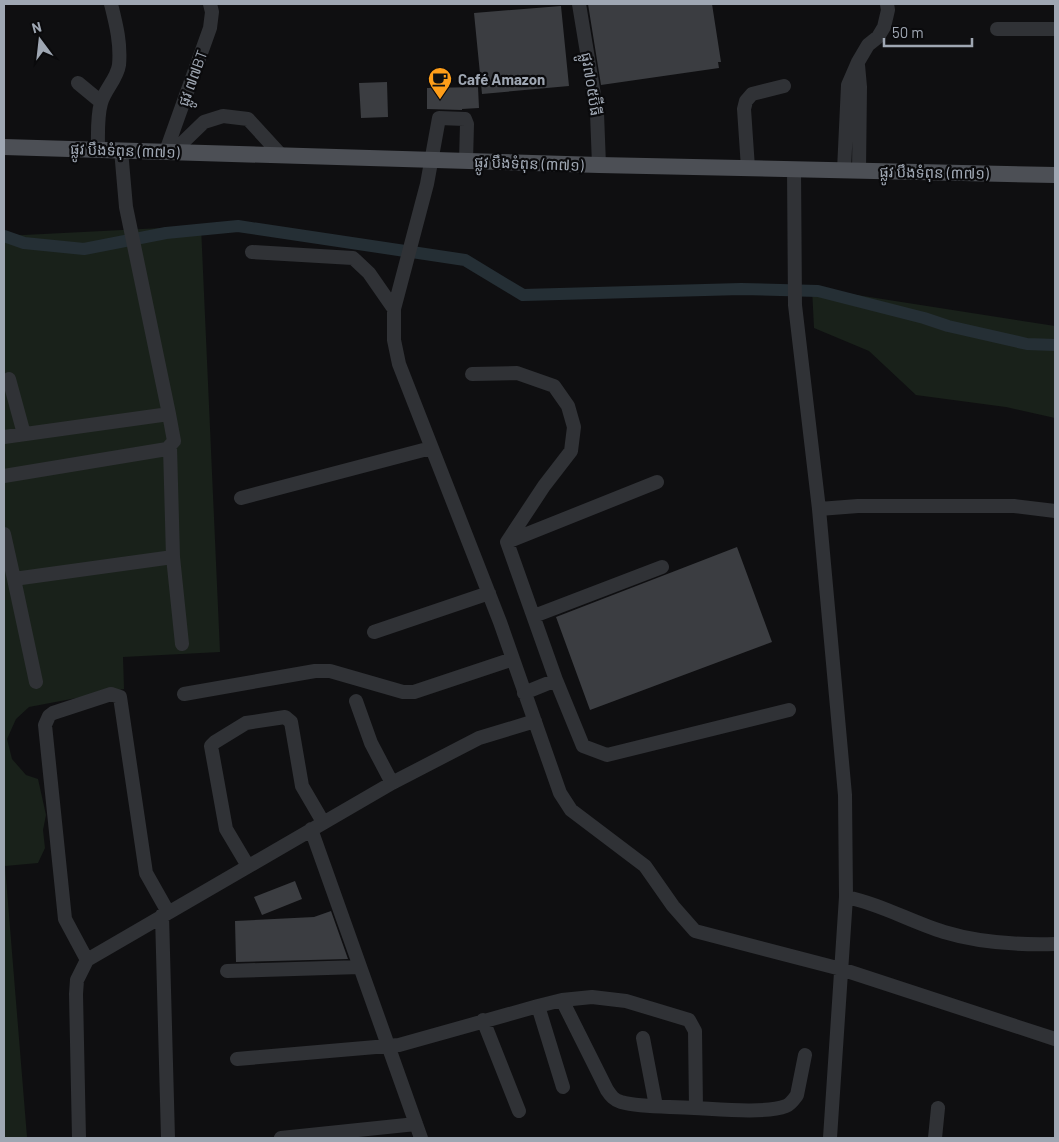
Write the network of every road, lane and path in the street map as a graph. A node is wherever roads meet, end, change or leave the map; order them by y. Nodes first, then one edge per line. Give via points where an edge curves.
1 (111, 4) edge
2 (210, 4) edge
3 (579, 4) edge
4 (887, 4) edge
5 (1055, 28) edge
6 (997, 29) dead end
7 (78, 83) dead end
8 (784, 86) dead end
9 (101, 102) junction
10 (4, 146) edge
11 (98, 149) junction
12 (122, 150) junction
13 (170, 151) junction
14 (280, 154) junction
15 (432, 159) junction
16 (466, 161) junction
17 (599, 165) junction
18 (748, 168) junction
19 (794, 169) junction
20 (852, 170) junction
21 (1055, 175) edge
22 (252, 252) dead end
23 (394, 309) junction
24 (472, 374) dead end
25 (9, 379) dead end
26 (169, 414) junction
27 (24, 434) junction
28 (4, 437) edge
29 (170, 447) junction
30 (431, 448) junction
31 (4, 476) edge
32 (657, 482) dead end
33 (241, 498) dead end
34 (819, 509) junction
35 (1055, 511) edge
36 (4, 534) edge
37 (507, 542) junction
38 (173, 557) junction
39 (662, 567) dead end
40 (14, 579) junction
41 (489, 593) junction
42 (534, 616) junction
43 (374, 632) dead end
44 (182, 644) dead end
45 (513, 659) junction
46 (556, 680) junction
47 (36, 682) dead end
48 (524, 693) junction
49 (184, 694) dead end
50 (356, 701) dead end
51 (789, 710) dead end
52 (535, 721) junction
53 (392, 783) junction
54 (317, 826) junction
55 (248, 866) junction
56 (846, 897) junction
57 (165, 914) junction
58 (1055, 944) edge
59 (87, 960) junction
60 (360, 966) junction
61 (841, 969) junction
62 (227, 971) dead end
63 (562, 1000) junction
64 (538, 1006) junction
65 (483, 1020) junction
66 (643, 1038) dead end
67 (1055, 1039) edge
68 (388, 1046) junction
69 (805, 1055) dead end
70 (236, 1059) dead end
71 (563, 1087) dead end
72 (656, 1106) junction
73 (696, 1108) junction
74 (938, 1108) dead end
75 (519, 1111) dead end
76 (416, 1124) junction
77 (79, 1138) edge
78 (168, 1138) edge
79 (281, 1138) edge
80 (421, 1138) edge
81 (830, 1138) edge
82 (935, 1138) edge

1 - 9 street via 119,36 119,66
2 - 13 street, ផ្លូវ ៧៧BT via 210,28
3 - 17 street, ផ្លូវ៧០៥ប៊ីធី via 597,113
4 - 20 street via 884,27 868,45 848,85
5 - 6 street
7 - 9 street
8 - 18 street via 752,94 746,101
9 - 11 street
10 - 11 main road, ផ្លូវ បឹងទំពុន (៣៧១)
11 - 12 main road, ផ្លូវ បឹងទំពុន (៣៧១)
12 - 13 main road, ផ្លូវ បឹងទំពុន (៣៧១)
12 - 26 street via 126,207
13 - 14 main road, ផ្លូវ បឹងទំពុន (៣៧១)
13 - 14 street via 204,122 223,116 248,119
14 - 15 main road, ផ្លូវ បឹងទំពុន (៣៧១)
15 - 16 main road, ផ្លូវ បឹងទំពុន (៣៧១)
15 - 16 street via 441,117 465,119
15 - 23 street
16 - 17 main road, ផ្លូវ បឹងទំពុន (៣៧១)
17 - 18 main road, ផ្លូវ បឹងទំពុន (៣៧១)
18 - 19 main road, ផ្លូវ បឹងទំពុន (៣៧១)
19 - 20 main road, ផ្លូវ បឹងទំពុន (៣៧១)
19 - 34 street via 795,305
20 - 21 main road, ផ្លូវ បឹងទំពុន (៣៧១)
22 - 23 street via 353,258 369,273
23 - 30 street via 396,351
24 - 37 street via 517,373 554,386 568,406 574,428 571,451
25 - 27 street
26 - 27 street
26 - 29 street via 174,441
27 - 28 street
29 - 31 street
29 - 38 street
30 - 33 street
30 - 41 street
32 - 37 street
34 - 35 street via 1014,506
34 - 56 street via 845,795
36 - 40 street
37 - 42 street
38 - 40 street
38 - 44 street
39 - 42 street
40 - 47 street
41 - 43 street
41 - 45 street
42 - 46 street
45 - 48 street
45 - 49 street via 414,692 322,671
46 - 48 street
46 - 51 street via 583,746 607,755
48 - 52 street
50 - 53 street via 371,743
52 - 53 street via 479,738
52 - 61 street via 564,802 645,866 695,931
53 - 54 street
54 - 55 street
54 - 55 street via 302,786 289,719 254,721 238,728 211,746 226,829
54 - 60 street
55 - 57 street
56 - 58 street via 866,901 944,932 992,942
56 - 61 street
57 - 59 street
57 - 59 street via 146,874 120,697 111,694 53,713 45,725 65,919
57 - 78 street
59 - 77 street via 77,980 76,994
60 - 62 street
60 - 68 street
61 - 67 street
61 - 81 street
63 - 64 street
63 - 72 street via 612,1098
63 - 73 street via 592,997 626,1001 689,1020 695,1031
64 - 65 street
64 - 71 street
65 - 68 street
65 - 75 street
66 - 72 street
68 - 70 street
68 - 76 street
69 - 73 street via 796,1095 787,1106 769,1109
72 - 73 street
74 - 82 street
76 - 79 street
76 - 80 street

